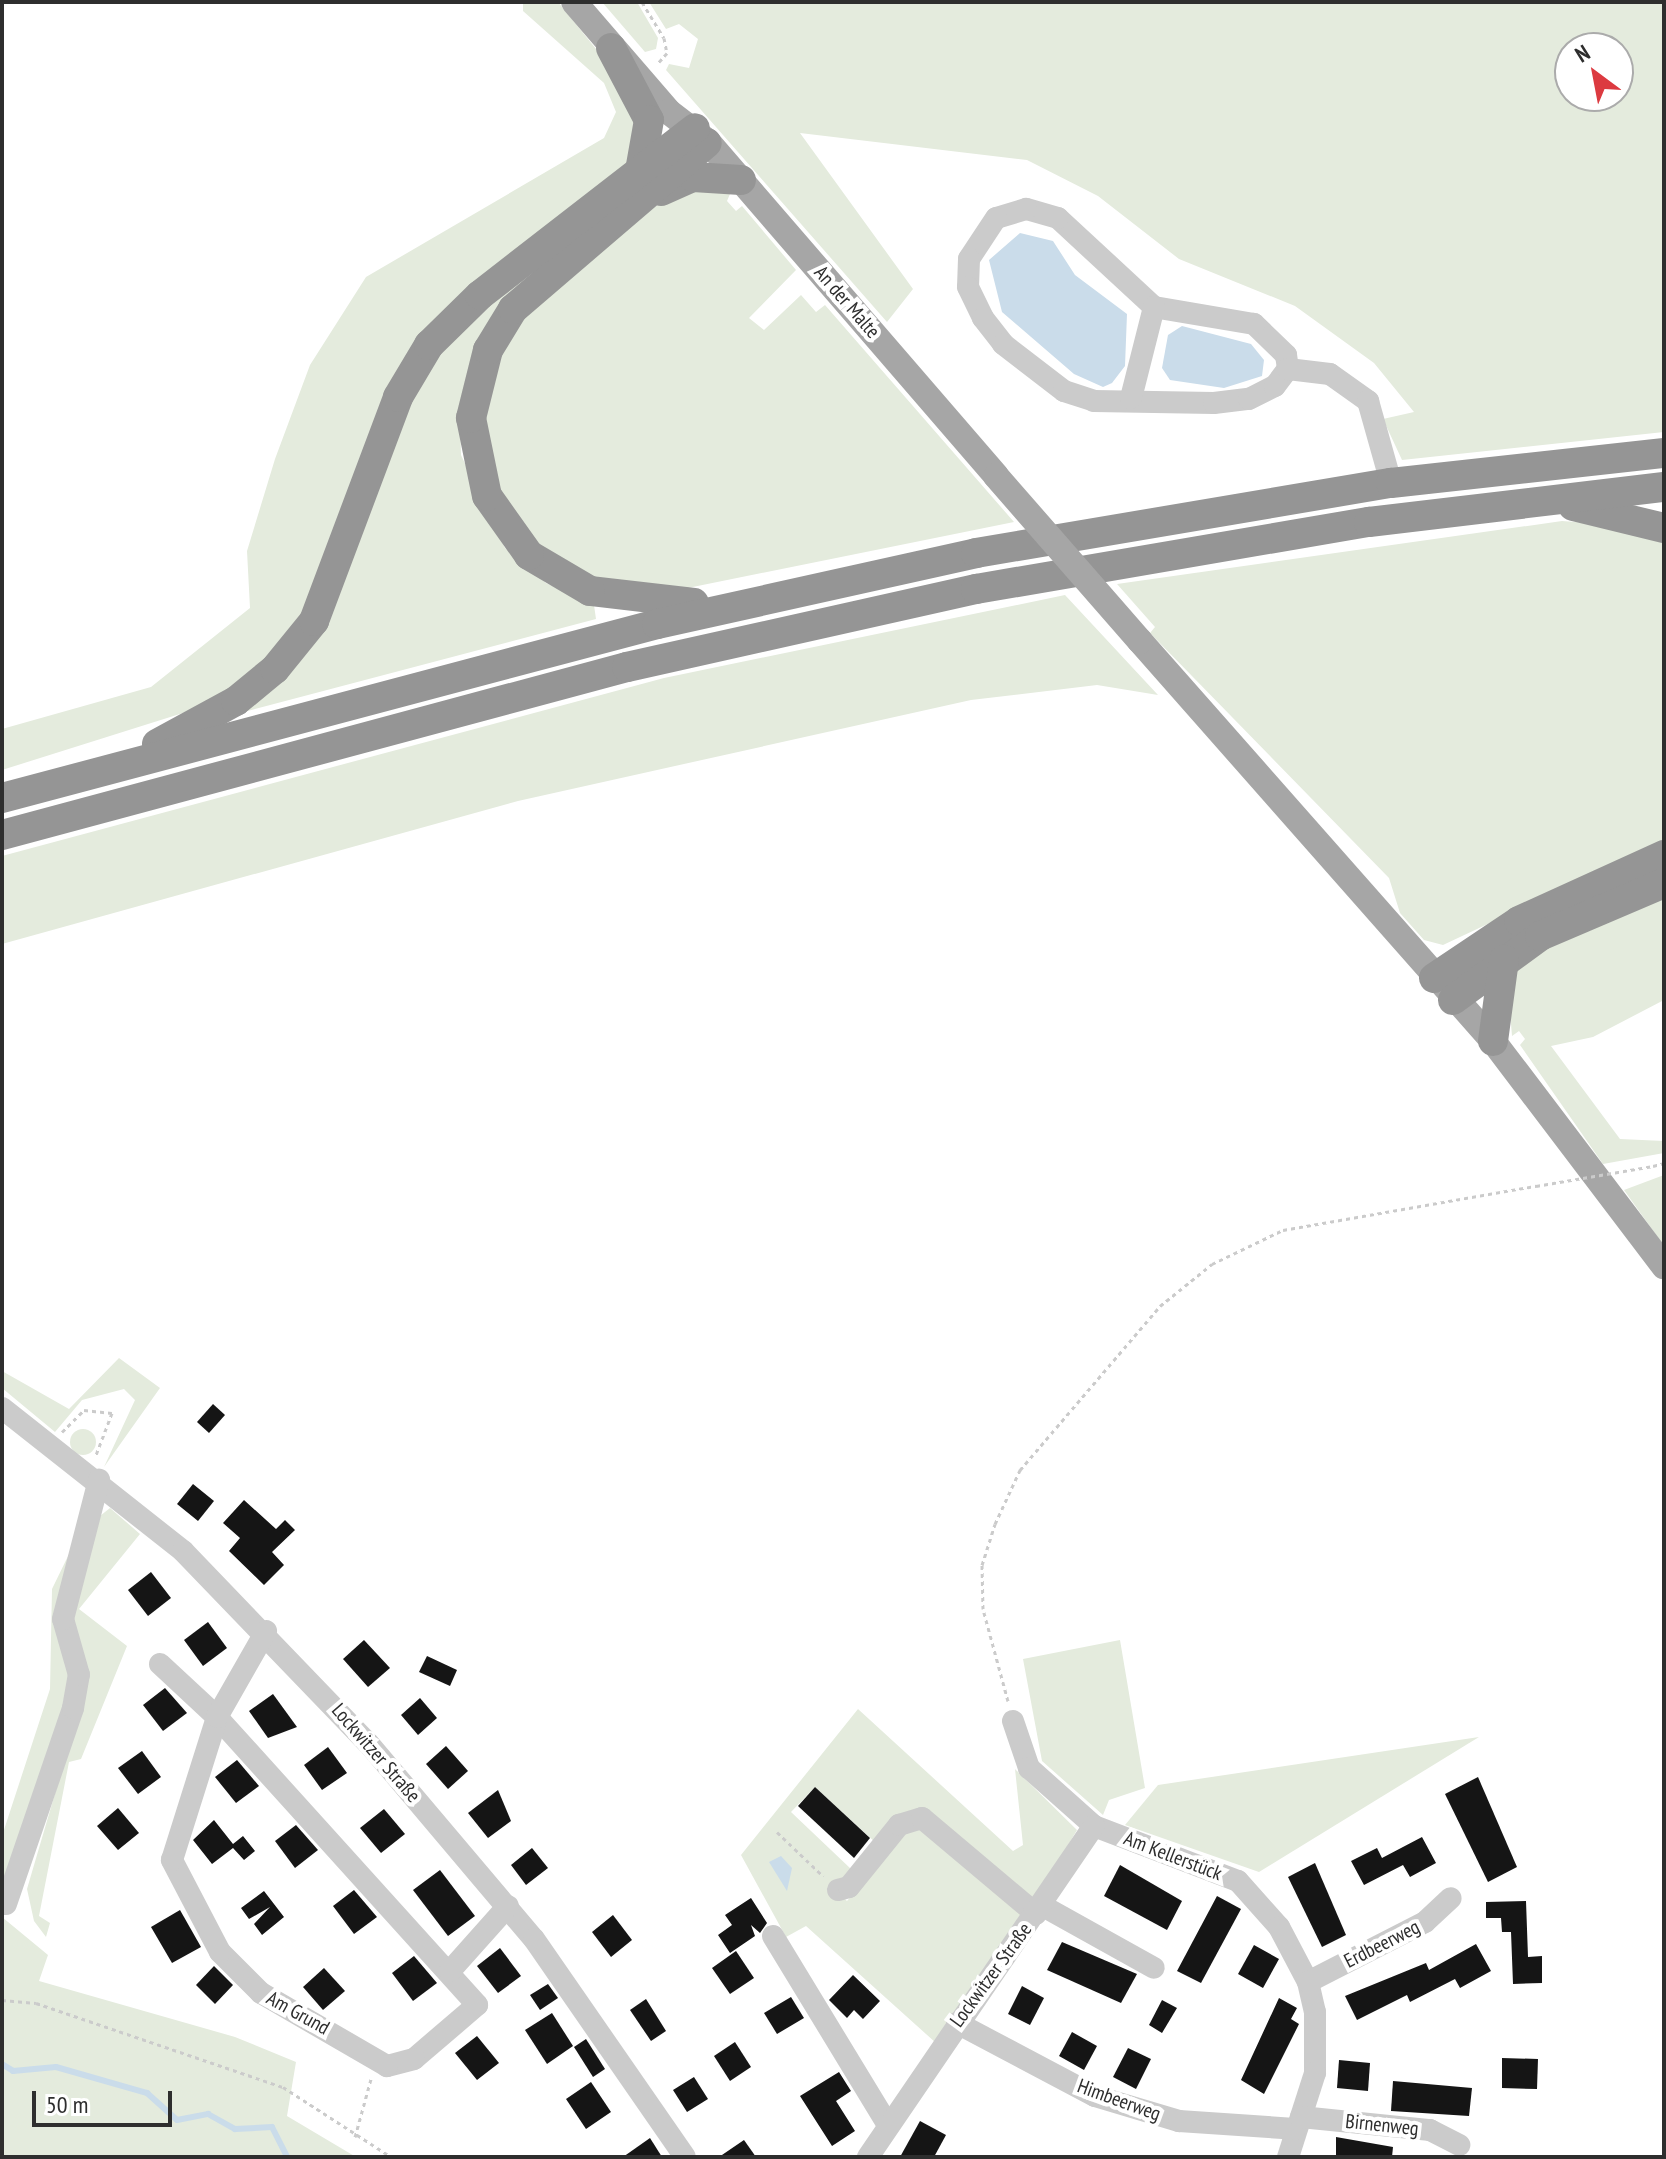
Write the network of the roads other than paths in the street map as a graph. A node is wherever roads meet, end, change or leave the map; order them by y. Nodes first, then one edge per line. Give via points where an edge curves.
1 (574, 2) edge
2 (595, 2) edge
3 (611, 48) junction
4 (702, 135) junction
5 (640, 171) junction
6 (741, 180) junction
7 (638, 204) junction
8 (1154, 307) junction
9 (1288, 369) junction
10 (1131, 398) junction
11 (1664, 453) edge
12 (1391, 483) junction
13 (1664, 487) edge
14 (1540, 500) junction
15 (1664, 528) edge
16 (744, 604) junction
17 (112, 768) junction
18 (2, 798) edge
19 (2, 835) edge
20 (1664, 855) edge
21 (1664, 883) edge
22 (1504, 960) junction
23 (1444, 989) junction
24 (1493, 1041) junction
25 (1664, 1266) edge
26 (2, 1408) edge
27 (93, 1476) junction
28 (266, 1631) junction
29 (160, 1664) dead end
30 (217, 1717) junction
31 (1013, 1721) road end
32 (1094, 1826) junction
33 (838, 1890) road end
34 (1451, 1898) dead end
35 (6, 1904) dead end
36 (508, 1906) junction
37 (1038, 1910) junction
38 (773, 1936) dead end
39 (1154, 1968) dead end
40 (450, 1971) junction
41 (1308, 1982) junction
42 (957, 2023) junction
43 (886, 2122) junction
44 (1298, 2123) junction
45 (1459, 2145) dead end
46 (685, 2157) edge
47 (868, 2157) edge
48 (1288, 2157) edge

1 - 3 main road, An der Malte
2 - 4 main road, An der Malte via 683,101
3 - 4 main road, An der Malte via 669,112
3 - 5 highway via 649,120
4 - 5 highway
4 - 6 main road, An der Malte
4 - 7 highway
5 - 17 highway via 480,295 429,345 398,397 314,621 275,669 236,701
6 - 7 highway via 693,177
6 - 23 main road, An der Malte, bridge
7 - 16 highway via 548,276 499,331 471,418 476,457 512,538 571,584 654,603
8 - 9 street via 1254,324 1286,355
8 - 10 street
8 - 10 street via 1058,218 1026,209 996,218 979,234 969,259 968,287 1003,344 1064,391 1094,401
9 - 10 street via 1275,386 1249,399
9 - 12 street via 1330,374 1368,401
11 - 12 highway
12 - 16 highway via 976,553
13 - 14 highway
14 - 15 highway
14 - 19 highway via 1137,559 781,630
16 - 17 highway
17 - 18 highway
20 - 23 highway via 1519,921
21 - 22 highway via 1540,936
22 - 23 highway
22 - 24 highway
23 - 24 main road, An der Malte
24 - 25 main road, An der Malte
26 - 27 street, Lockwitzer Straße
27 - 28 street, Lockwitzer Straße
27 - 35 street via 63,1619 79,1675 73,1708
28 - 30 street, Am Grund
28 - 36 street, Lockwitzer Straße
29 - 30 street
30 - 40 street
30 - 40 street, Am Grund via 172,1860 220,1952 261,1993 387,2066 414,2059 477,2005
31 - 32 street via 1029,1768
32 - 37 street, Lockwitzer Straße
32 - 41 street, Am Kellerstück via 1238,1881 1279,1927
33 - 37 street via 849,1887 899,1825 922,1818
34 - 41 street, Erdbeerweg via 1425,1922
36 - 40 street
36 - 46 street, Lockwitzer Straße
37 - 39 street
37 - 42 street, Lockwitzer Straße
38 - 43 street
41 - 44 street, Am Kellerstück via 1315,2073
42 - 43 street, Lockwitzer Straße
42 - 44 street, Himbeerweg via 1095,2096 1179,2121
43 - 47 street, Lockwitzer Straße
44 - 45 street, Birnenweg via 1430,2130
44 - 48 street, Am Kellerstück

